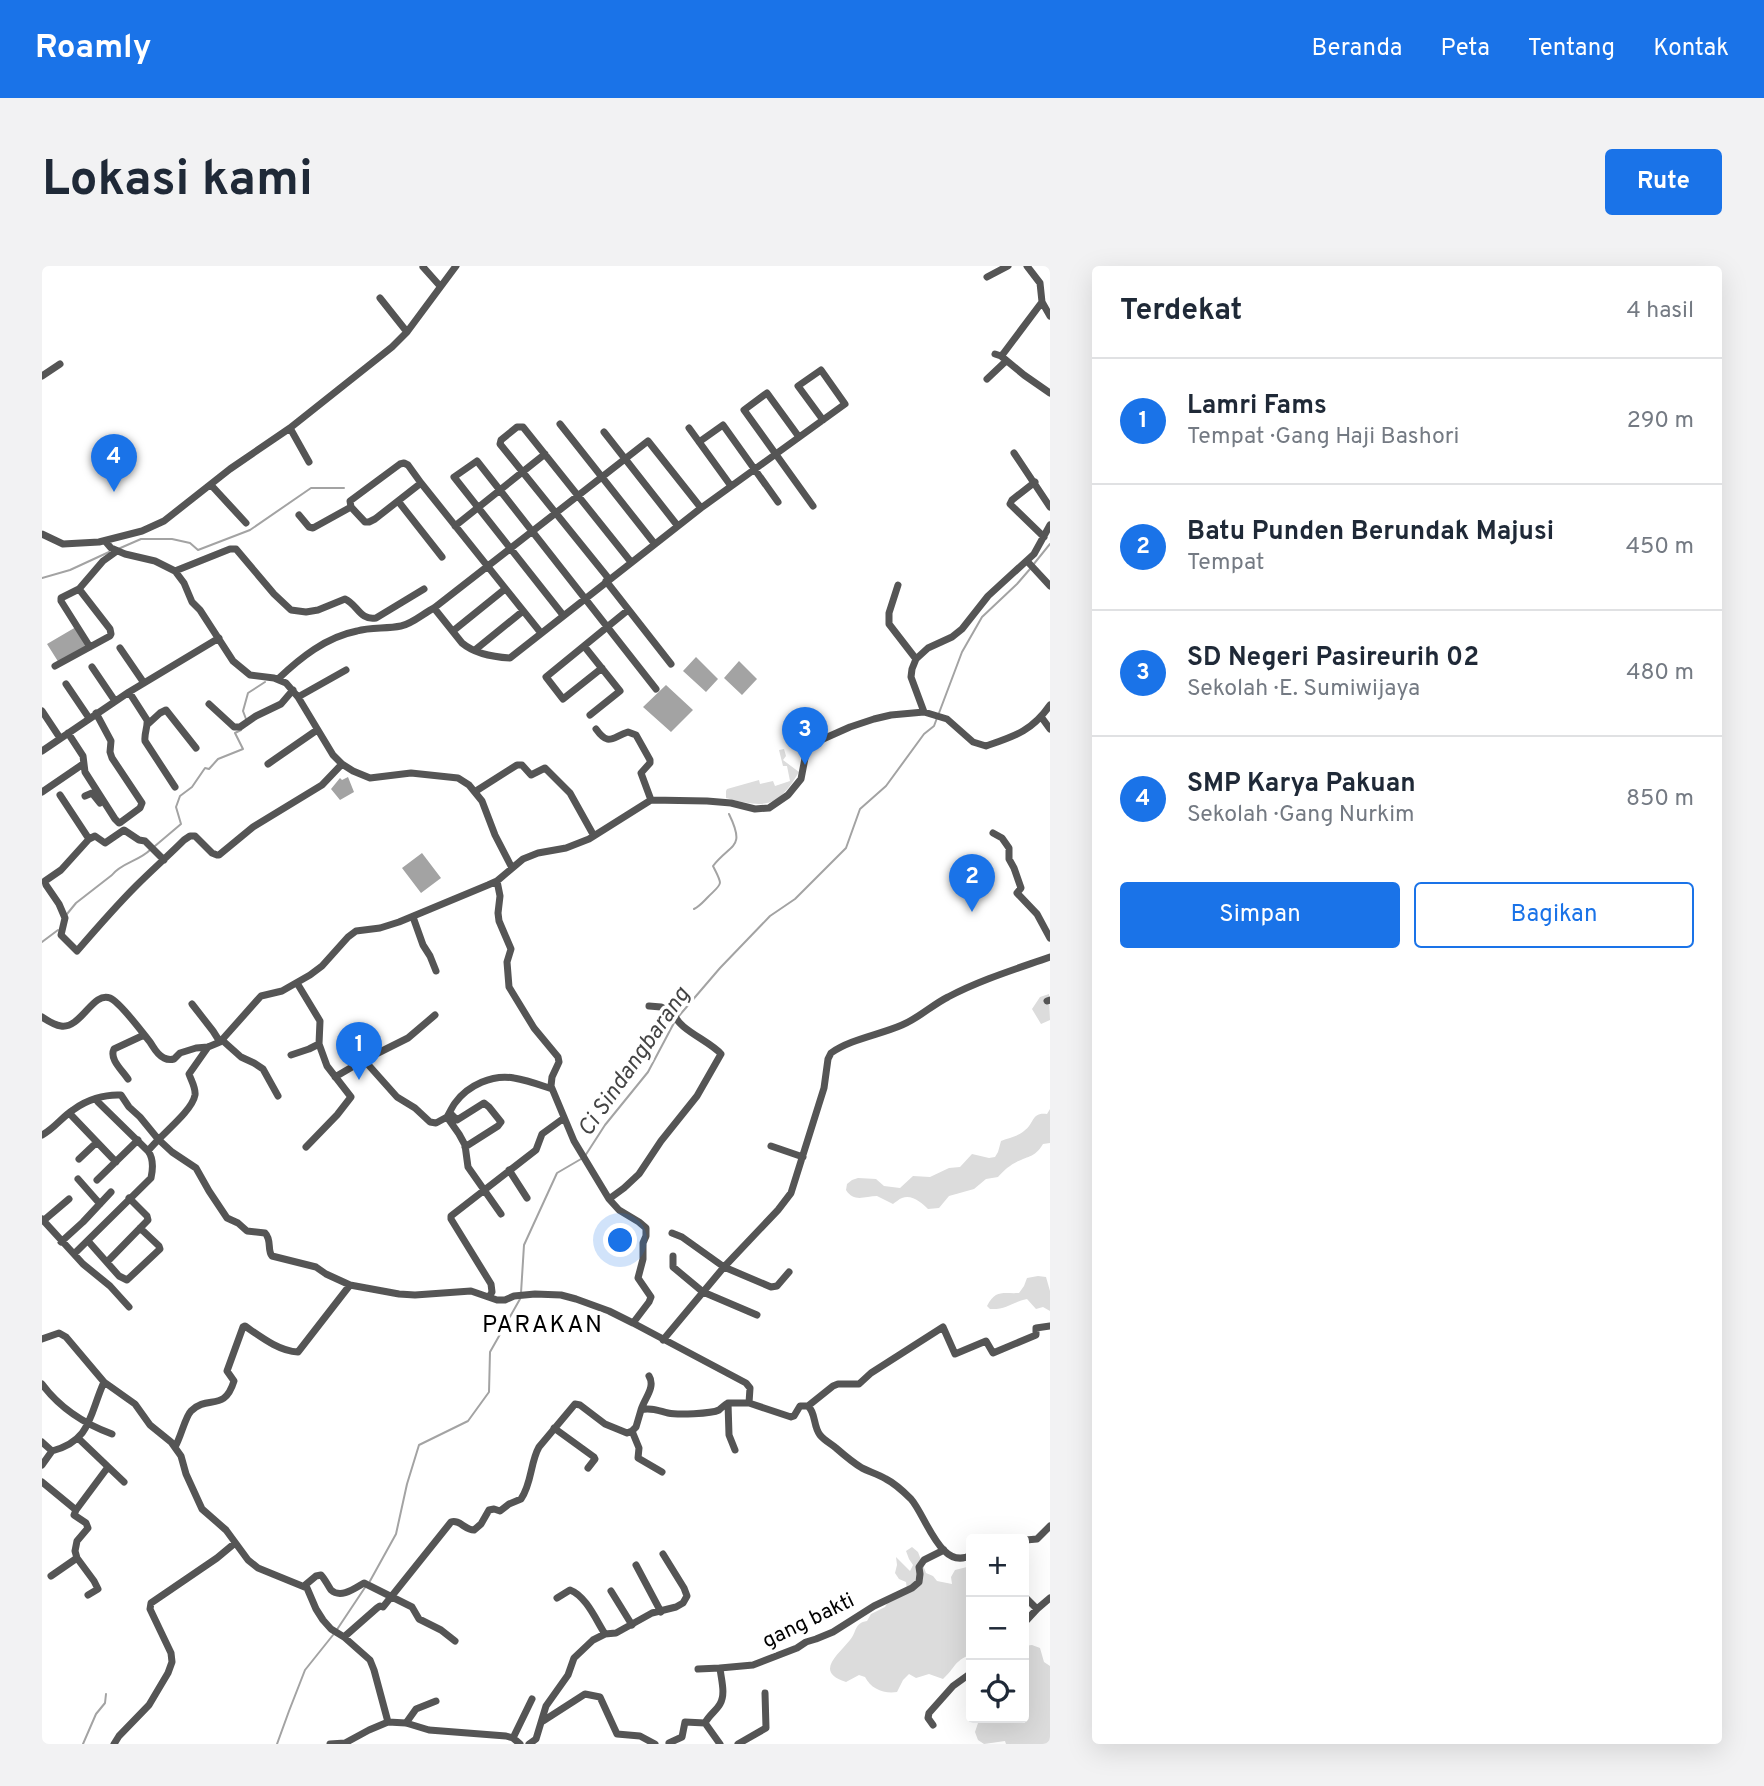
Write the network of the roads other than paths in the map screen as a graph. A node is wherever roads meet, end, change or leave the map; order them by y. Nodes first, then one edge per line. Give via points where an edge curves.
1 (456, 266) edge
2 (1008, 266) edge
3 (1027, 266) edge
4 (423, 267) edge
5 (987, 277) dead end
6 (440, 286) junction
7 (380, 298) dead end
8 (1042, 302) junction
9 (1050, 316) edge
10 (407, 332) junction
11 (1001, 357) junction
12 (60, 364) dead end
13 (42, 376) edge
14 (987, 379) dead end
15 (1050, 393) edge
16 (823, 420) junction
17 (560, 424) dead end
18 (290, 428) junction
19 (689, 428) dead end
20 (604, 432) dead end
21 (799, 437) junction
22 (699, 442) junction
23 (1014, 453) dead end
24 (545, 454) junction
25 (776, 454) junction
26 (624, 459) junction
27 (309, 462) dead end
28 (754, 469) junction
29 (523, 472) junction
30 (602, 477) junction
31 (1035, 482) junction
32 (421, 483) junction
33 (211, 485) junction
34 (731, 486) junction
35 (500, 490) junction
36 (578, 495) junction
37 (398, 501) junction
38 (778, 502) dead end
39 (813, 506) dead end
40 (351, 507) junction
41 (1050, 507) edge
42 (478, 508) junction
43 (701, 508) junction
44 (556, 512) junction
45 (299, 515) dead end
46 (246, 523) dead end
47 (677, 525) junction
48 (1050, 525) edge
49 (455, 526) junction
50 (532, 530) junction
51 (42, 534) edge
52 (1044, 537) junction
53 (654, 543) junction
54 (112, 547) junction
55 (510, 548) junction
56 (442, 557) dead end
57 (631, 562) junction
58 (1029, 563) junction
59 (487, 566) junction
60 (175, 570) junction
61 (607, 580) junction
62 (898, 585) dead end
63 (1050, 586) edge
64 (79, 589) junction
65 (424, 589) dead end
66 (505, 589) junction
67 (586, 598) junction
68 (434, 608) junction
69 (628, 610) junction
70 (523, 611) junction
71 (563, 615) junction
72 (607, 628) junction
73 (453, 631) junction
74 (541, 634) junction
75 (219, 638) junction
76 (584, 646) junction
77 (90, 647) junction
78 (120, 648) dead end
79 (475, 650) junction
80 (916, 659) junction
81 (671, 663) dead end
82 (55, 666) dead end
83 (92, 667) dead end
84 (602, 668) junction
85 (346, 670) dead end
86 (278, 679) junction
87 (144, 683) junction
88 (66, 684) dead end
89 (656, 689) dead end
90 (293, 690) junction
91 (129, 692) junction
92 (298, 697) junction
93 (115, 701) junction
94 (209, 704) dead end
95 (1050, 705) edge
96 (42, 712) edge
97 (926, 712) junction
98 (590, 715) dead end
99 (92, 716) junction
100 (1042, 718) junction
101 (148, 724) junction
102 (596, 729) dead end
103 (1050, 729) edge
104 (317, 730) junction
105 (68, 733) junction
106 (60, 738) junction
107 (196, 748) dead end
108 (42, 751) edge
109 (83, 764) junction
110 (268, 764) dead end
111 (342, 764) junction
112 (175, 787) dead end
113 (476, 791) junction
114 (42, 792) edge
115 (60, 795) dead end
116 (85, 796) dead end
117 (651, 800) junction
118 (122, 831) junction
119 (993, 832) dead end
120 (594, 836) junction
121 (89, 839) junction
122 (163, 860) junction
123 (512, 868) junction
124 (497, 881) junction
125 (413, 917) junction
126 (1048, 929) edge
127 (1050, 938) edge
128 (1050, 957) edge
129 (436, 971) dead end
130 (297, 984) junction
131 (192, 1004) dead end
132 (649, 1006) dead end
133 (435, 1014) dead end
134 (42, 1017) edge
135 (144, 1035) junction
136 (221, 1041) junction
137 (319, 1044) junction
138 (208, 1047) junction
139 (291, 1055) dead end
140 (364, 1060) junction
141 (335, 1077) junction
142 (128, 1079) dead end
143 (552, 1089) junction
144 (278, 1096) dead end
145 (98, 1102) dead end
146 (448, 1115) junction
147 (72, 1116) dead end
148 (564, 1118) junction
149 (42, 1135) edge
150 (158, 1139) junction
151 (138, 1140) junction
152 (97, 1142) junction
153 (771, 1146) dead end
154 (306, 1147) dead end
155 (465, 1147) junction
156 (148, 1150) junction
157 (803, 1157) junction
158 (79, 1159) dead end
159 (116, 1162) junction
160 (509, 1170) junction
161 (78, 1179) dead end
162 (97, 1180) dead end
163 (484, 1190) junction
164 (111, 1192) dead end
165 (129, 1198) junction
166 (527, 1198) dead end
167 (69, 1199) dead end
168 (609, 1199) junction
169 (100, 1204) junction
170 (501, 1214) dead end
171 (43, 1220) edge
172 (140, 1228) junction
173 (671, 1233) dead end
174 (88, 1241) junction
175 (61, 1242) junction
176 (74, 1254) junction
177 (673, 1256) dead end
178 (107, 1262) junction
179 (724, 1267) junction
180 (789, 1272) dead end
181 (350, 1285) junction
182 (703, 1292) junction
183 (489, 1297) junction
184 (128, 1307) dead end
185 (757, 1315) dead end
186 (633, 1323) junction
187 (1050, 1326) edge
188 (42, 1339) edge
189 (663, 1340) junction
190 (649, 1376) dead end
191 (104, 1382) junction
192 (42, 1384) edge
193 (728, 1403) junction
194 (749, 1403) junction
195 (808, 1406) junction
196 (641, 1410) junction
197 (90, 1423) junction
198 (554, 1428) junction
199 (632, 1431) junction
200 (112, 1434) dead end
201 (79, 1439) junction
202 (42, 1442) edge
203 (175, 1447) junction
204 (735, 1450) dead end
205 (52, 1451) junction
206 (42, 1465) edge
207 (108, 1467) junction
208 (588, 1468) dead end
209 (663, 1472) dead end
210 (42, 1482) edge
211 (124, 1482) dead end
212 (76, 1510) junction
213 (1050, 1526) edge
214 (1029, 1540) edge
215 (235, 1543) junction
216 (944, 1550) junction
217 (663, 1554) dead end
218 (77, 1558) junction
219 (966, 1558) edge
220 (636, 1564) dead end
221 (51, 1576) dead end
222 (304, 1586) junction
223 (611, 1591) dead end
224 (88, 1595) dead end
225 (391, 1597) junction
226 (1025, 1597) edge
227 (557, 1598) dead end
228 (1050, 1598) edge
229 (1037, 1609) junction
230 (661, 1612) junction
231 (1029, 1618) edge
232 (632, 1625) junction
233 (605, 1634) junction
234 (342, 1636) junction
235 (455, 1641) dead end
236 (720, 1668) junction
237 (698, 1669) dead end
238 (966, 1677) edge
239 (765, 1693) dead end
240 (532, 1699) dead end
241 (436, 1701) dead end
242 (542, 1721) junction
243 (388, 1722) junction
244 (406, 1723) junction
245 (705, 1723) junction
246 (933, 1726) dead end
247 (517, 1741) edge
248 (715, 1742) edge
249 (669, 1743) edge
250 (114, 1744) edge
251 (330, 1744) edge
252 (529, 1744) edge
253 (654, 1744) edge
254 (738, 1744) edge

1 - 6 street
2 - 5 street
3 - 8 street via 1040,283
4 - 6 street
6 - 10 street
7 - 10 street
8 - 9 street
8 - 11 street
10 - 18 street
11 - 14 street
11 - 15 street
12 - 13 street
16 - 16 street via 798,386 821,370 845,404
16 - 21 street
17 - 30 street
18 - 27 street
18 - 33 street
19 - 22 street
20 - 26 street
21 - 25 street
21 - 25 street via 767,393 744,410
22 - 28 street via 723,425
22 - 34 street
23 - 31 street
24 - 29 street
24 - 29 street via 523,427 501,440
24 - 36 street
25 - 28 street
25 - 39 street
26 - 30 street
26 - 43 street via 648,440
26 - 47 street
28 - 34 street
28 - 38 street
29 - 35 street
29 - 44 street
30 - 36 street
30 - 53 street
31 - 41 street
31 - 52 street via 1010,504
32 - 37 street
32 - 40 street via 402,463 352,499
32 - 49 street
33 - 46 street
33 - 54 street via 164,521
34 - 43 street
35 - 42 street
35 - 42 street via 477,461 454,477
35 - 50 street
36 - 44 street
36 - 57 street
37 - 40 street via 369,522
37 - 56 street
40 - 45 street via 313,528
42 - 49 street
42 - 55 street
43 - 47 street
44 - 50 street
44 - 61 street
47 - 53 street
48 - 52 street
49 - 59 street
50 - 55 street
50 - 67 street
51 - 54 street via 63,544
52 - 58 street
53 - 57 street
54 - 60 street
54 - 64 street
55 - 59 street
55 - 71 street
57 - 61 street
58 - 63 street
58 - 80 street via 988,596 956,634
59 - 66 street
59 - 68 street
60 - 65 street via 236,549 291,610 318,610 345,599 369,620
60 - 75 street
61 - 67 street
61 - 69 street
62 - 80 street via 889,624
64 - 77 street via 61,601
64 - 77 street via 111,631
66 - 70 street
66 - 73 street
67 - 71 street
67 - 72 street
68 - 73 street
68 - 86 street via 402,626 357,631 334,639
69 - 72 street
69 - 81 street
70 - 74 street
70 - 79 street
71 - 74 street
72 - 76 street
72 - 89 street
73 - 79 street
74 - 79 street via 510,658
75 - 86 street via 245,673
75 - 87 street
76 - 84 street
76 - 84 street via 546,677 563,699
77 - 82 street
78 - 87 street
80 - 97 street via 911,677
83 - 93 street
84 - 98 street via 620,691
85 - 92 street
86 - 90 street
87 - 91 street
88 - 99 street
90 - 92 street
90 - 94 street via 281,704 240,727 234,727
91 - 93 street
91 - 101 street
92 - 104 street
93 - 99 street
95 - 100 street
96 - 106 street
97 - 100 street via 950,721 973,742 986,746 1025,731
97 - 117 street via 874,719 823,739 806,753 803,775 796,786 769,808
99 - 105 street
99 - 109 street via 110,738 112,758 142,807 117,822
100 - 103 street
101 - 107 street via 166,710
101 - 112 street via 145,741
102 - 117 street via 608,740 628,732 636,735 650,760 641,774
104 - 110 street
104 - 111 street
105 - 106 street
105 - 109 street
106 - 108 street
109 - 114 street
111 - 113 street via 370,778 411,773 458,778
111 - 122 street via 322,785 253,827 219,855 193,836
113 - 120 street via 517,765 531,775 545,768 570,793
113 - 123 street
115 - 121 street
116 - 118 street via 92,793
117 - 120 street
118 - 121 street via 105,843 95,836
118 - 122 street via 145,841
119 - 126 street via 1009,848 1021,888 1017,893
120 - 123 street via 531,856
121 - 122 street via 45,881 65,916 61,936 77,951
123 - 124 street
124 - 125 street
124 - 143 street via 499,921 512,949 508,983 534,1028 558,1057
125 - 129 street
125 - 130 street via 354,932 322,966
126 - 127 street
128 - 157 street via 997,975 947,997 900,1026 833,1051
130 - 136 street via 261,996
130 - 137 street via 320,1021
131 - 136 street
132 - 168 street via 674,1013 720,1054 697,1096 639,1174
133 - 140 street via 408,1038
134 - 135 street via 70,1026 97,1000 111,998
135 - 138 street via 157,1053 169,1060
135 - 142 street via 112,1051
136 - 138 street
136 - 144 street via 262,1069
137 - 139 street
137 - 141 street
138 - 150 street via 190,1074 193,1100
140 - 141 street
140 - 146 street via 397,1097 430,1122
141 - 154 street via 351,1099
143 - 146 street via 515,1078 493,1078 465,1092
143 - 148 street
145 - 151 street
146 - 155 street
146 - 155 street via 457,1120 484,1103 501,1122
147 - 152 street
148 - 160 street via 542,1134 536,1150
148 - 168 street
149 - 150 street via 82,1105 120,1094
150 - 156 street
150 - 181 street via 196,1168 227,1218 247,1231 265,1233 272,1256 316,1267
151 - 156 street
151 - 159 street
152 - 158 street
152 - 159 street
153 - 157 street
155 - 163 street via 467,1163
156 - 165 street via 151,1178
157 - 179 street via 785,1202
159 - 162 street
160 - 163 street
160 - 166 street
161 - 169 street
163 - 170 street
163 - 183 street via 451,1219 491,1284
164 - 169 street
165 - 172 street via 148,1218
165 - 174 street
167 - 171 street
168 - 186 street via 646,1232 638,1278 651,1297
169 - 175 street
171 - 175 street
172 - 178 street
172 - 178 street via 160,1247 155,1255 127,1280
173 - 179 street
174 - 176 street
174 - 178 street
175 - 176 street
176 - 184 street
177 - 182 street via 673,1267
179 - 180 street via 771,1287
179 - 182 street
181 - 183 street via 399,1294 471,1291
181 - 203 street via 298,1352 274,1345 243,1327 227,1371 234,1381 230,1393 192,1410
182 - 185 street
182 - 189 street
183 - 186 street via 561,1295
186 - 189 street
187 - 195 street via 1036,1328 1036,1335 993,1353 986,1341 955,1354 943,1327 859,1384 833,1386
188 - 191 street via 59,1333 66,1337
189 - 194 street via 746,1383
190 - 196 street via 652,1386
191 - 197 street
191 - 203 street via 135,1404
192 - 197 street via 66,1409
193 - 194 street
193 - 196 street via 715,1411 687,1414
193 - 204 street via 730,1442
194 - 195 street via 792,1417 803,1405
195 - 216 street via 822,1437 914,1502
196 - 199 street
197 - 200 street
197 - 201 street
198 - 199 street via 575,1404 605,1424
198 - 208 street via 594,1457
198 - 225 street via 534,1455 521,1499 500,1511 489,1510 474,1530 451,1522
199 - 209 street via 638,1458
201 - 205 street
201 - 207 street
202 - 205 street
203 - 215 street via 202,1509
205 - 206 street
207 - 211 street
207 - 212 street
210 - 212 street
212 - 218 street via 74,1515 88,1528 75,1545
213 - 214 street via 1037,1539
215 - 222 street via 258,1568
215 - 250 street via 151,1603 172,1662 149,1705
216 - 219 street
216 - 236 street, gang bakti via 924,1560 919,1581 912,1588 833,1632 764,1661
217 - 230 street via 687,1596 683,1603
218 - 221 street
218 - 224 street via 98,1589
220 - 230 street
222 - 225 street via 321,1575 332,1590 343,1594 364,1583
222 - 234 street via 318,1614
223 - 232 street
225 - 234 street
225 - 235 street via 412,1607 419,1619
226 - 229 street
227 - 233 street via 575,1591
228 - 229 street
229 - 231 street
230 - 232 street
232 - 233 street
233 - 242 street via 575,1658
234 - 243 street via 373,1665
236 - 237 street, gang bakti
236 - 245 street via 722,1699
238 - 246 street via 929,1713
239 - 254 street via 766,1728
240 - 247 street
241 - 244 street via 416,1709
242 - 252 street via 536,1739
242 - 253 street via 585,1694 593,1695 600,1697 617,1734 640,1736
243 - 244 street
243 - 251 street via 345,1743
244 - 247 street
245 - 248 street
245 - 249 street via 685,1722 682,1737

